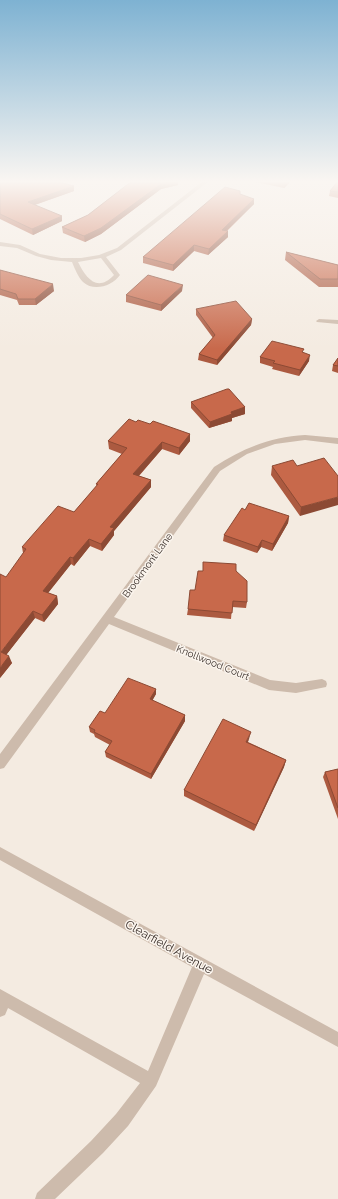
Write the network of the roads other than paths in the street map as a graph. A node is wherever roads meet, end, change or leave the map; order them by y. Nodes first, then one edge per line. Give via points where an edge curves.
1 (134, 237) edge
2 (0, 244) edge
3 (103, 257) junction
4 (74, 260) junction
5 (319, 321) dead end
6 (338, 322) edge
7 (338, 441) edge
8 (108, 619) junction
9 (322, 684) dead end
10 (0, 764) edge
11 (0, 853) edge
12 (201, 964) junction
13 (1, 1001) edge
14 (338, 1040) edge
15 (151, 1081) junction
16 (43, 1199) edge

1 - 3 street
2 - 4 street via 19,246 41,256
3 - 4 street
3 - 4 street via 117,275 114,280 95,285 85,281
5 - 6 street
7 - 8 street, Brookmont Lane via 307,438 281,440 256,446 234,456 217,469
8 - 9 street, Knollwood Court via 269,685 296,688
8 - 10 street, Brookmont Lane
11 - 12 street, Clearfield Avenue
12 - 14 street, Clearfield Avenue
12 - 15 street
13 - 15 street
15 - 16 street via 122,1120

